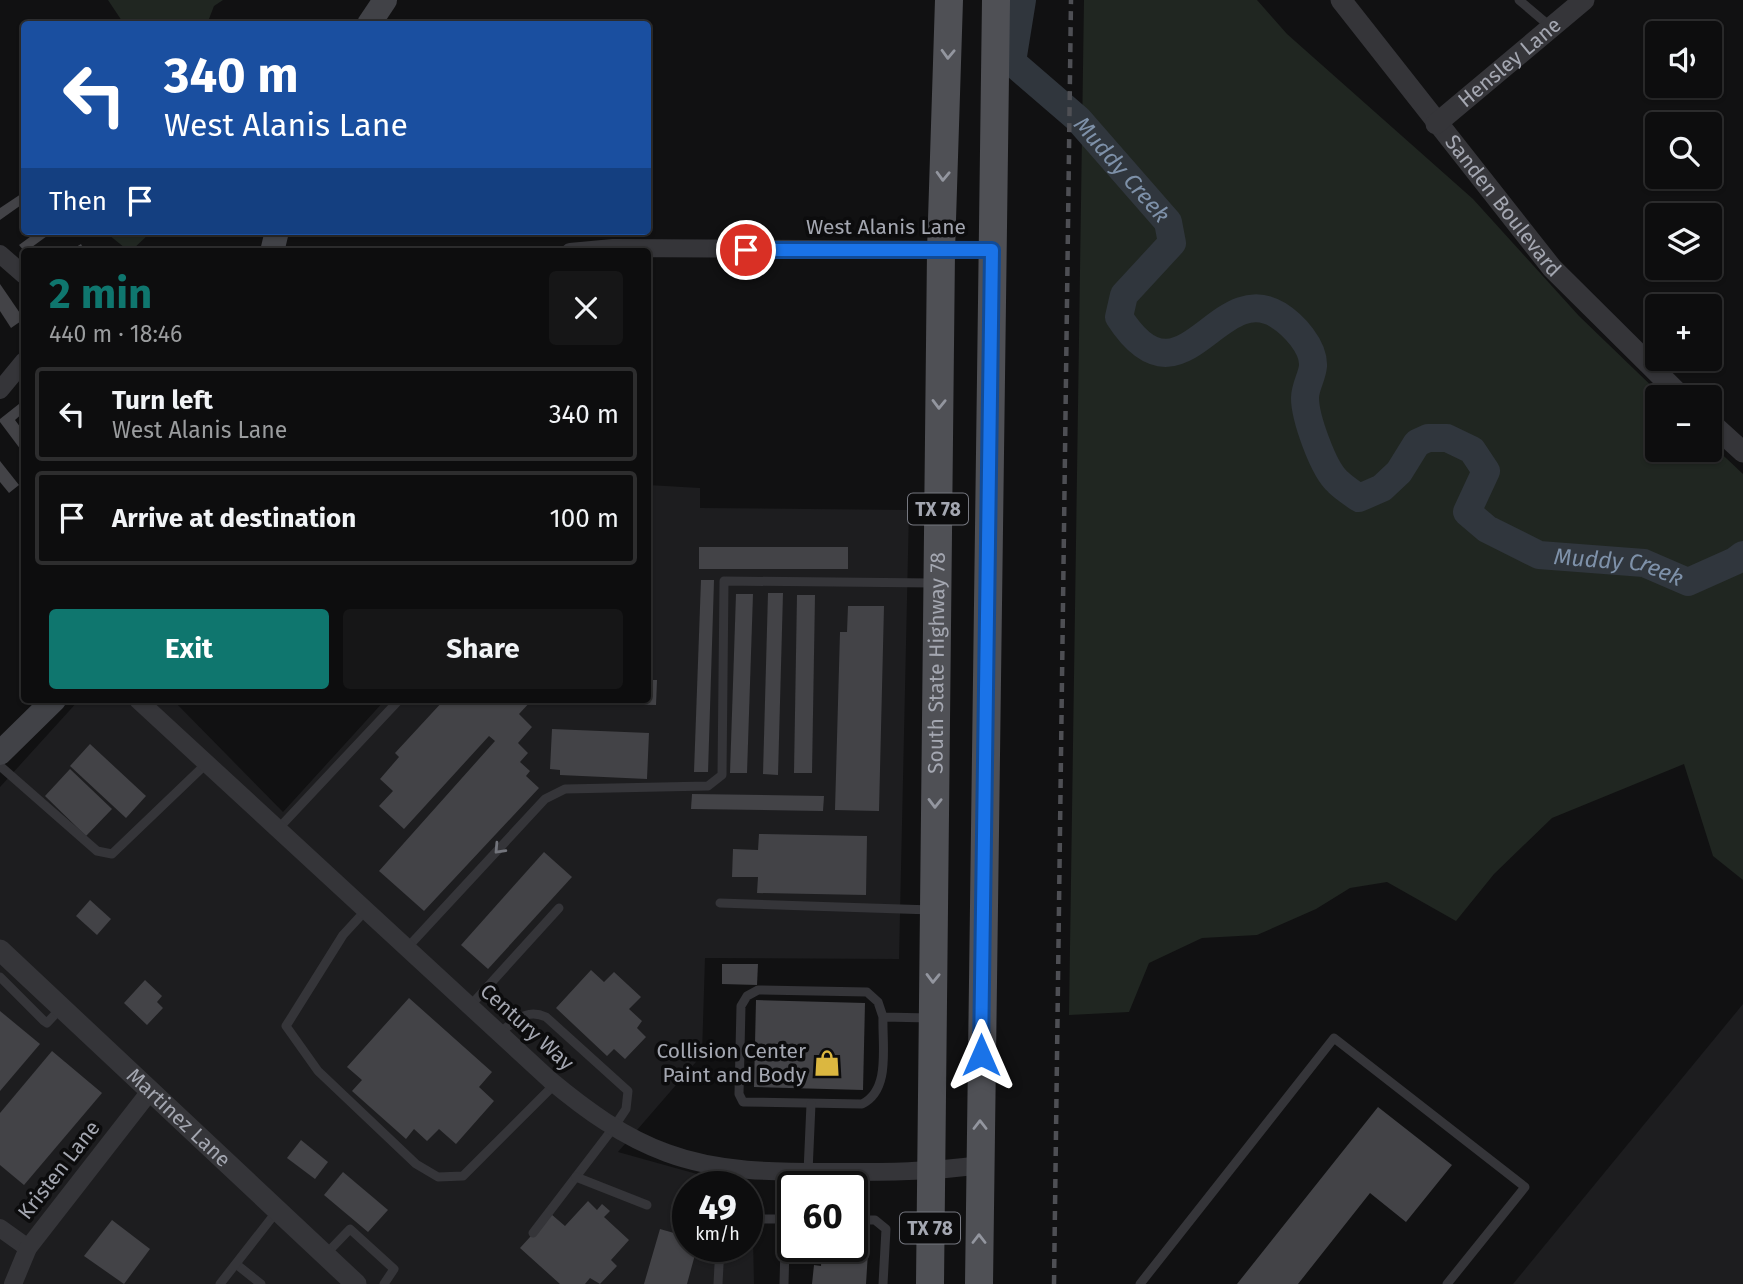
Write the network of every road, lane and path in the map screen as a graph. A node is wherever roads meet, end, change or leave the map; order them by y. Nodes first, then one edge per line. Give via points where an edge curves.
1 (386, 0) edge
2 (949, 0) edge
3 (996, 0) edge
4 (1341, 0) edge
5 (1519, 0) edge
6 (1584, 0) edge
7 (371, 21) edge
8 (1552, 28) junction
9 (1436, 124) junction
10 (651, 248) edge
11 (992, 250) junction
12 (941, 251) junction
13 (0, 254) edge
14 (21, 272) edge
15 (21, 365) edge
16 (1670, 385) edge
17 (0, 390) edge
18 (1722, 433) edge
19 (1743, 452) edge
20 (937, 583) junction
21 (51, 703) edge
22 (141, 703) edge
23 (396, 703) edge
24 (0, 753) edge
25 (207, 763) junction
26 (0, 766) edge
27 (278, 829) junction
28 (720, 903) dead end
29 (559, 908) dead end
30 (933, 910) junction
31 (366, 911) junction
32 (407, 948) junction
33 (2, 970) edge
34 (470, 1006) junction
35 (883, 1017) junction
36 (932, 1018) junction
37 (499, 1033) junction
38 (555, 1084) junction
39 (151, 1090) junction
40 (811, 1104) junction
41 (614, 1127) junction
42 (980, 1165) junction
43 (726, 1167) junction
44 (726, 1171) edge
45 (777, 1171) edge
46 (808, 1171) edge
47 (868, 1172) edge
48 (930, 1172) junction
49 (576, 1177) junction
50 (647, 1206) dead end
51 (278, 1210) junction
52 (868, 1220) edge
53 (0, 1228) edge
54 (533, 1233) dead end
55 (28, 1248) junction
56 (325, 1255) junction
57 (719, 1262) edge
58 (786, 1262) edge
59 (236, 1264) junction
60 (13, 1284) edge
61 (220, 1284) edge
62 (261, 1284) edge
63 (356, 1284) edge
64 (384, 1284) edge
65 (718, 1284) edge
66 (784, 1284) edge
67 (883, 1284) edge
68 (930, 1284) edge
69 (979, 1284) edge
70 (1140, 1284) edge
71 (1447, 1284) edge

1 - 7 main road
2 -> 12 main road, South State Highway 78 / TX 78
3 - 11 main road, TX 78
4 - 9 street, Sanden Boulevard
5 - 8 lane
6 - 8 street, Hensley Lane
8 - 9 street, Hensley Lane
9 - 16 street, Sanden Boulevard via 1552,268
10 - 12 street, West Alanis Lane
11 - 12 street, West Alanis Lane
42 -> 11 main road, TX 78
12 -> 20 main road, South State Highway 78 / TX 78
13 - 14 street
15 - 17 street
18 - 19 street
20 -> 30 main road, South State Highway 78 / TX 78
20 -> 32 lane via 724,581 722,775 708,786 565,789 545,799
21 - 24 main road
22 - 25 street, Century Way
23 - 27 lane
25 - 26 lane via 112,854 97,851
25 - 27 street, Century Way
27 - 31 street, Century Way
28 - 30 lane
29 - 34 lane
30 -> 36 main road, South State Highway 78 / TX 78
31 - 32 street, Century Way
31 - 38 lane via 343,935 286,1026 318,1071 416,1164 438,1177 463,1176
32 - 34 street, Century Way
33 - 39 street, Martinez Lane via 62,1007
34 - 37 street, Century Way
35 - 36 lane
35 - 40 lane via 881,1087 873,1098 862,1104
35 - 40 lane via 878,1002 867,992 758,990 747,996 741,1006 739,1094 743,1101
36 - 48 main road, South State Highway 78 / TX 78
37 - 38 street, Century Way
37 - 41 lane via 526,1014 546,1017 628,1091 626,1109
38 - 41 street, Century Way
39 - 51 street, Martinez Lane
39 - 55 street, Kristen Lane
40 - 46 lane
41 - 43 street, Century Way via 668,1154
41 - 49 lane
42 - 48 street, Century Way
69 -> 42 main road, TX 78
43 - 44 lane
43 - 45 street, Century Way
47 - 48 street, Century Way
48 - 68 main road, South State Highway 78 / TX 78
49 - 50 lane
49 - 54 lane
51 - 56 street, Martinez Lane
51 - 59 lane
52 - 67 lane via 886,1229
53 - 55 street
55 - 60 street, Kristen Lane
56 - 63 street, Martinez Lane
56 - 64 lane via 350,1229 394,1269
57 - 65 lane
58 - 66 lane
59 - 61 lane
59 - 62 lane
70 - 71 lane via 1334,1038 1525,1187

